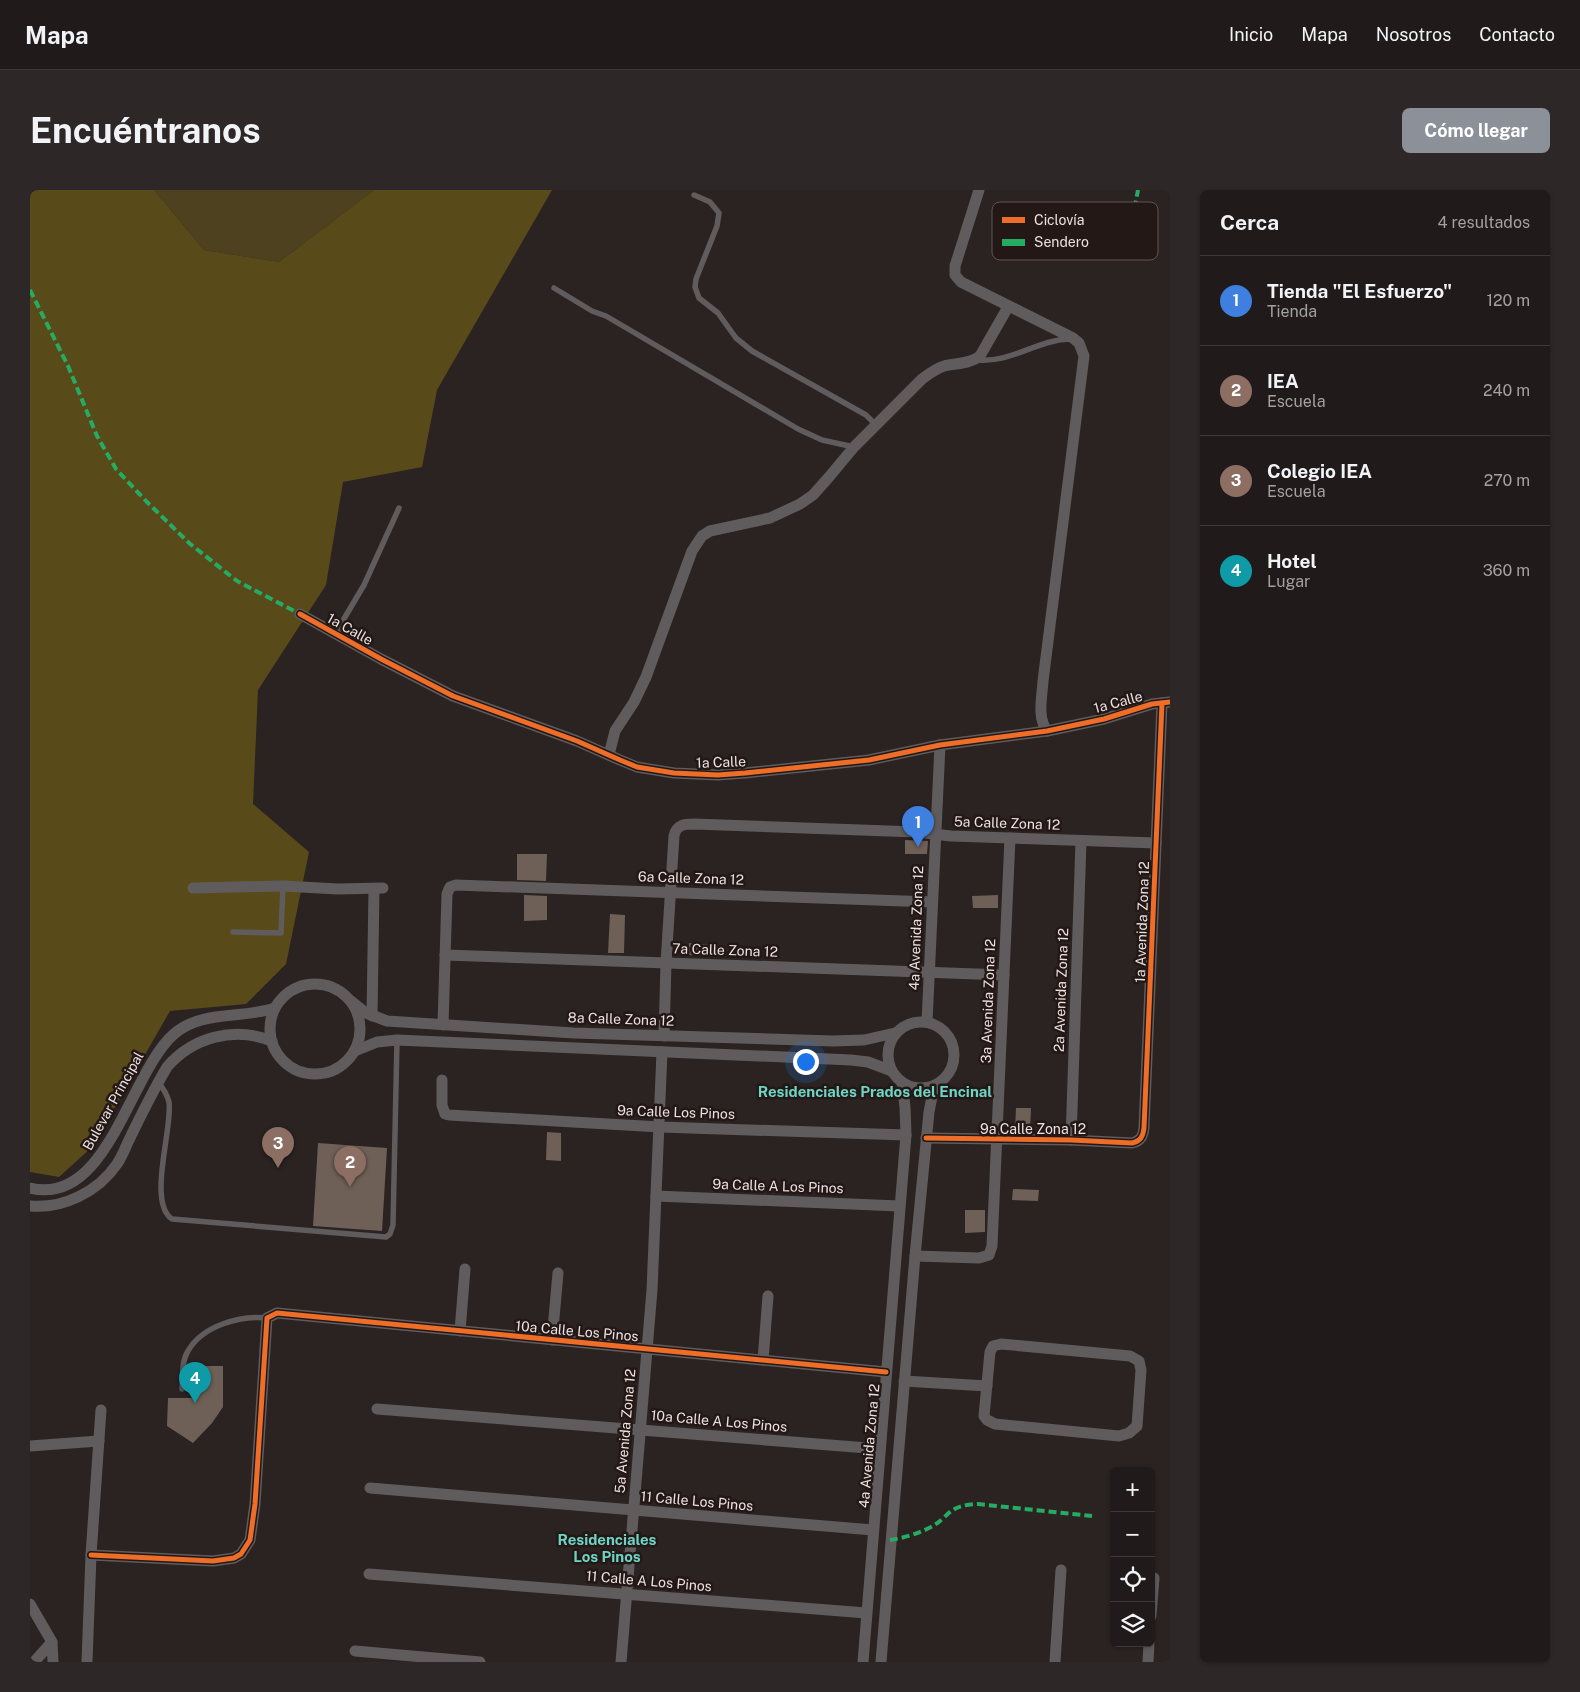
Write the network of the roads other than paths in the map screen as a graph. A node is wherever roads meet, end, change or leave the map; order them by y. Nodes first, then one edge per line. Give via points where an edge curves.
1 (979, 190) edge
2 (694, 195) dead end
3 (554, 288) dead end
4 (1008, 307) junction
5 (1079, 343) junction
6 (975, 360) junction
7 (875, 426) junction
8 (854, 447) junction
9 (399, 508) dead end
10 (300, 614) dead end
11 (335, 634) junction
12 (1166, 702) edge
13 (1048, 731) junction
14 (940, 746) junction
15 (609, 755) junction
16 (935, 834) junction
17 (1010, 838) junction
18 (1082, 841) junction
19 (1156, 842) junction
20 (283, 886) junction
21 (193, 888) dead end
22 (670, 892) junction
23 (932, 902) junction
24 (233, 932) dead end
25 (444, 955) junction
26 (666, 963) junction
27 (929, 972) junction
28 (1004, 975) junction
29 (351, 1002) junction
30 (275, 1008) junction
31 (372, 1016) junction
32 (927, 1022) junction
33 (443, 1025) junction
34 (895, 1033) junction
35 (664, 1036) junction
36 (397, 1040) junction
37 (272, 1041) junction
38 (355, 1051) junction
39 (662, 1052) junction
40 (892, 1071) junction
41 (442, 1080) dead end
42 (158, 1082) junction
43 (902, 1082) junction
44 (934, 1086) junction
45 (660, 1126) junction
46 (906, 1135) junction
47 (926, 1138) junction
48 (997, 1140) junction
49 (1070, 1140) junction
50 (1140, 1140) joint
51 (30, 1188) edge
52 (656, 1196) junction
53 (30, 1206) edge
54 (899, 1206) junction
55 (915, 1256) junction
56 (465, 1269) dead end
57 (558, 1273) dead end
58 (768, 1296) dead end
59 (267, 1318) junction
60 (460, 1331) junction
61 (552, 1340) junction
62 (647, 1349) junction
63 (763, 1360) junction
64 (886, 1372) junction
65 (904, 1381) junction
66 (987, 1386) junction
67 (182, 1389) dead end
68 (377, 1409) dead end
69 (101, 1410) dead end
70 (640, 1430) junction
71 (99, 1441) junction
72 (30, 1446) edge
73 (880, 1449) junction
74 (370, 1488) dead end
75 (634, 1510) junction
76 (873, 1530) junction
77 (91, 1555) junction
78 (1061, 1570) dead end
79 (369, 1574) dead end
80 (627, 1594) junction
81 (30, 1604) edge
82 (866, 1614) junction
83 (52, 1642) junction
84 (1149, 1647) edge
85 (355, 1651) dead end
86 (34, 1662) edge
87 (53, 1662) edge
88 (86, 1662) edge
89 (480, 1662) edge
90 (621, 1662) edge
91 (863, 1662) edge
92 (880, 1662) edge
93 (1055, 1662) edge
94 (1148, 1662) edge

1 - 4 street via 954,271 961,282
2 - 7 lane via 710,202 719,213 696,279 699,298 718,313 736,338 752,351 866,415
3 - 8 lane via 798,429 822,440
4 - 5 street
4 - 6 street via 984,351
5 - 6 lane via 1068,339 1054,340 998,360
5 - 13 street via 1084,365 1043,681 1041,716
6 - 7 street via 934,370 905,394
7 - 8 street
8 - 15 street via 820,488 800,504 770,518 710,531 696,542 646,677 615,731
9 - 11 lane via 364,586
10 - 11 street, 1a Calle
11 - 15 street, 1a Calle via 453,696
12 - 13 street, 1a Calle
12 - 19 street, 1a Avenida Zona 12
13 - 14 street, 1a Calle
14 - 15 street, 1a Calle via 840,764 718,775 656,771
14 - 16 street, 4a Avenida Zona 12
16 - 17 street, 5a Calle Zona 12
16 - 22 street, 5a Calle Zona 12 via 682,825 674,836
16 - 23 street, 4a Avenida Zona 12
17 - 18 street, 5a Calle Zona 12
17 - 28 street, 3a Avenida Zona 12
18 - 19 street, 5a Calle Zona 12
18 - 49 street, 2a Avenida Zona 12
19 - 50 street, 1a Avenida Zona 12 via 1144,1128
20 - 21 street
20 - 24 lane via 281,933
20 - 31 street via 379,889
22 - 23 street, 6a Calle Zona 12
22 - 25 street, 6a Calle Zona 12 via 460,885 450,888 447,894
22 - 26 street
23 - 27 street, 4a Avenida Zona 12
25 - 26 street, 7a Calle Zona 12
25 - 33 street
26 - 27 street, 7a Calle Zona 12
26 - 35 street
27 - 28 street, 7a Calle Zona 12
27 - 32 street, 4a Avenida Zona 12
28 - 48 street, 3a Avenida Zona 12
29 - 30 street via 341,992 315,984 289,992
29 - 31 street, 8a Calle Zona 12
29 - 38 street via 358,1013 360,1026
30 - 37 street via 271,1019
30 - 51 street, Bulevar Principal via 210,1017 185,1026 174,1034 149,1064 112,1137 94,1164 60,1187
31 - 33 street, 8a Calle Zona 12 via 400,1023
32 - 34 street via 910,1023
32 - 44 street via 946,1032 955,1051 950,1072
33 - 35 street, 8a Calle Zona 12
34 - 35 street, 8a Calle Zona 12 via 847,1041
34 - 40 street via 888,1052
36 - 38 street via 377,1042
36 - 39 street
36 - 42 lane via 393,1225 386,1237 177,1220 168,1216 162,1200 163,1150 169,1103
37 - 38 street via 286,1063 310,1074 336,1069
37 - 42 street via 242,1035 211,1038 186,1049 175,1058
39 - 40 street via 851,1060
39 - 45 street, 5a Avenida Zona 12
40 - 43 street
41 - 45 street, 9a Calle Los Pinos via 445,1114
42 - 53 street via 117,1164 103,1180 85,1194 63,1203
43 - 44 street via 912,1087
43 - 46 street, 4a Avenida Zona 12
44 - 47 street, 4a Avenida Zona 12
45 - 46 street, 9a Calle Los Pinos
45 - 52 street, 5a Avenida Zona 12
46 - 54 street, 4a Avenida Zona 12
47 - 48 street, 9a Calle Zona 12
47 - 55 street, 4a Avenida Zona 12
48 - 49 street, 9a Calle Zona 12
48 - 55 street, 3a Avenida Zona 12 via 989,1255 979,1258
49 - 50 street, 9a Calle Zona 12 via 1132,1143
52 - 54 street, 9a Calle A Los Pinos
52 - 62 street, 5a Avenida Zona 12
54 - 64 street, 4a Avenida Zona 12
55 - 65 street, 4a Avenida Zona 12
56 - 60 street
57 - 61 street
58 - 63 street
59 - 60 street, 10a Calle Los Pinos via 277,1313
59 - 67 lane via 238,1318 207,1332 196,1341 184,1361
59 - 77 street via 256,1504 247,1548 234,1558 214,1561
60 - 61 street, 10a Calle Los Pinos
61 - 62 street, 10a Calle Los Pinos
62 - 63 street, 10a Calle Los Pinos
62 - 70 street, 5a Avenida Zona 12
63 - 64 street, 10a Calle Los Pinos
64 - 73 street, 4a Avenida Zona 12
65 - 66 street
65 - 92 street, 4a Avenida Zona 12
66 - 66 street via 990,1352 993,1346 1001,1344 1130,1356 1138,1361 1142,1370 1137,1426 1130,1433 1119,1436 995,1424 984,1416
68 - 70 street, 10a Calle A Los Pinos
69 - 71 street
70 - 73 street, 10a Calle A Los Pinos
70 - 75 street, 5a Avenida Zona 12
71 - 72 street
71 - 77 street
73 - 76 street, 4a Avenida Zona 12
74 - 75 street, 11 Calle Los Pinos
75 - 76 street, 11 Calle Los Pinos
75 - 80 street, 5a Avenida Zona 12
76 - 82 street, 4a Avenida Zona 12
77 - 88 street
78 - 93 street
79 - 80 street, 11 Calle A Los Pinos
80 - 82 street, 11 Calle A Los Pinos
80 - 90 street, 5a Avenida Zona 12
81 - 83 street
82 - 91 street, 4a Avenida Zona 12
83 - 86 street
83 - 87 street
84 - 94 street
85 - 89 street

